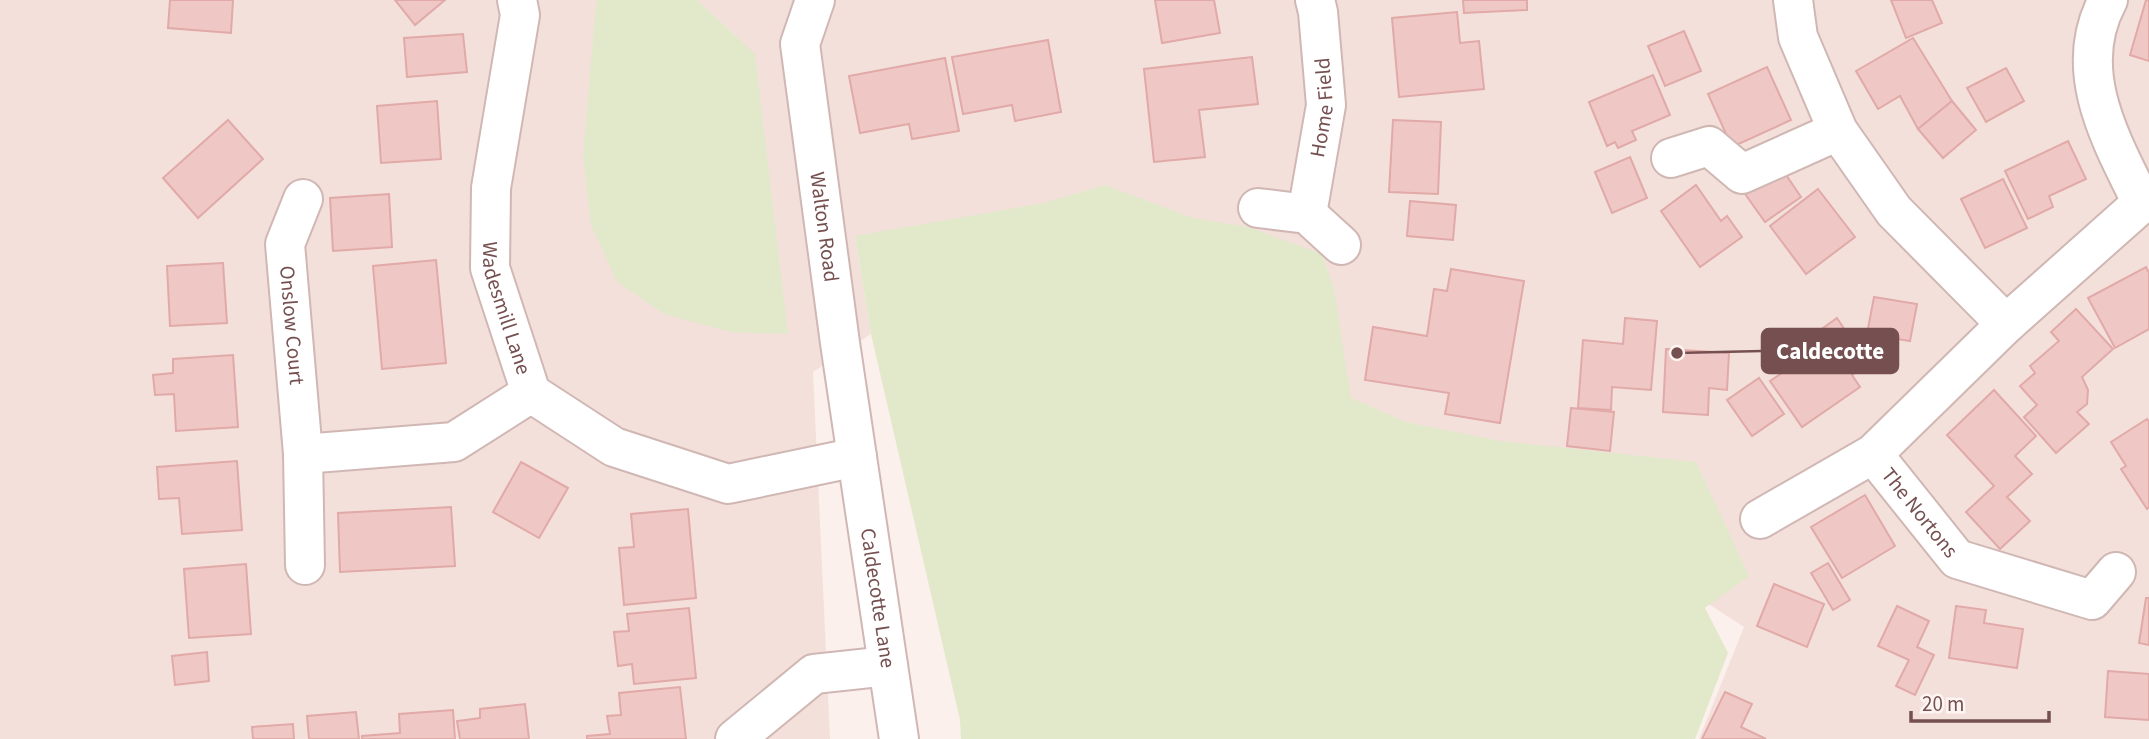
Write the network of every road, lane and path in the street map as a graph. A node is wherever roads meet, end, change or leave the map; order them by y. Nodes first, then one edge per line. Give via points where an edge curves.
1 (517, 0) edge
2 (815, 0) edge
3 (1315, 0) edge
4 (1793, 0) edge
5 (2108, 0) edge
6 (1838, 131) junction
7 (1671, 158) dead end
8 (303, 198) dead end
9 (2145, 202) edge
10 (1258, 208) dead end
11 (1307, 214) junction
12 (1341, 245) dead end
13 (2006, 324) junction
14 (531, 393) junction
15 (303, 454) junction
16 (1873, 454) junction
17 (857, 457) junction
18 (1760, 519) dead end
19 (305, 565) dead end
20 (2104, 586) dead end
21 (888, 666) junction
22 (735, 739) edge
23 (900, 739) edge

1 - 14 street, Wadesmill Lane via 520,15 491,188 491,268
2 - 17 street, Walton Road via 800,44
3 - 11 street, Home Field via 1326,105
4 - 6 street via 1798,37
5 - 9 street, The Nortons via 2093,46 2095,90 2105,128
6 - 7 street via 1742,174 1709,146
6 - 13 street via 1894,211
8 - 15 street, Onslow Court via 285,244
9 - 13 street, The Nortons
10 - 11 street
11 - 12 street
13 - 16 street, The Nortons
14 - 15 street via 454,442
14 - 17 street, Wadesmill Lane via 614,447 728,484
15 - 19 street, Onslow Court
16 - 18 street, The Nortons
16 - 20 street, The Nortons via 1957,559
17 - 21 street, Caldecotte Lane
21 - 22 street via 814,674
21 - 23 street, Caldecotte Lane

